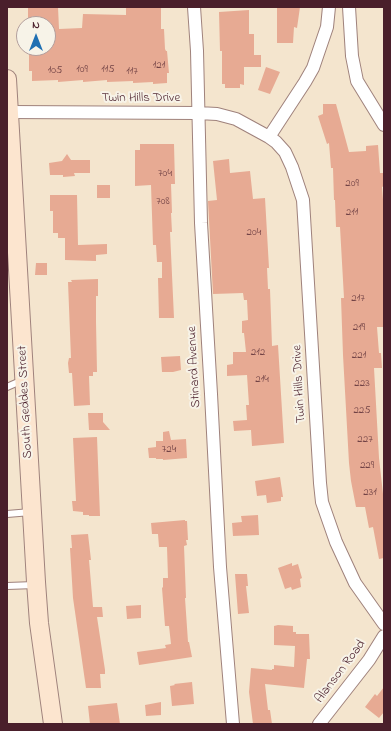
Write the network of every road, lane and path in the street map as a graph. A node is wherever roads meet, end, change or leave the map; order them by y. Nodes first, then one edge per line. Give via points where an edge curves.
1 (194, 7) edge
2 (329, 7) edge
3 (349, 7) edge
4 (7, 79) edge
5 (9, 112) junction
6 (198, 113) junction
7 (384, 125) edge
8 (269, 137) junction
9 (25, 382) junction
10 (7, 388) edge
11 (32, 512) junction
12 (7, 514) edge
13 (36, 585) junction
14 (7, 586) edge
15 (384, 624) edge
16 (384, 636) edge
17 (53, 724) edge
18 (233, 724) edge
19 (319, 724) edge

1 - 6 street, Stinard Avenue
2 - 8 street via 327,27 313,68
3 - 7 street via 352,56 357,81
4 - 5 main road, South Geddes Street
5 - 6 street, Twin Hills Drive
5 - 9 main road, South Geddes Street
6 - 8 street, Twin Hills Drive via 236,119
6 - 18 street, Stinard Avenue via 201,223 220,567
8 - 15 street, Twin Hills Drive via 284,152 303,200 322,502 336,542 355,583
9 - 10 lane
9 - 11 main road, South Geddes Street
11 - 12 lane
11 - 13 main road, South Geddes Street
13 - 14 lane
13 - 17 main road, South Geddes Street
16 - 19 street, Alanson Road via 369,660

